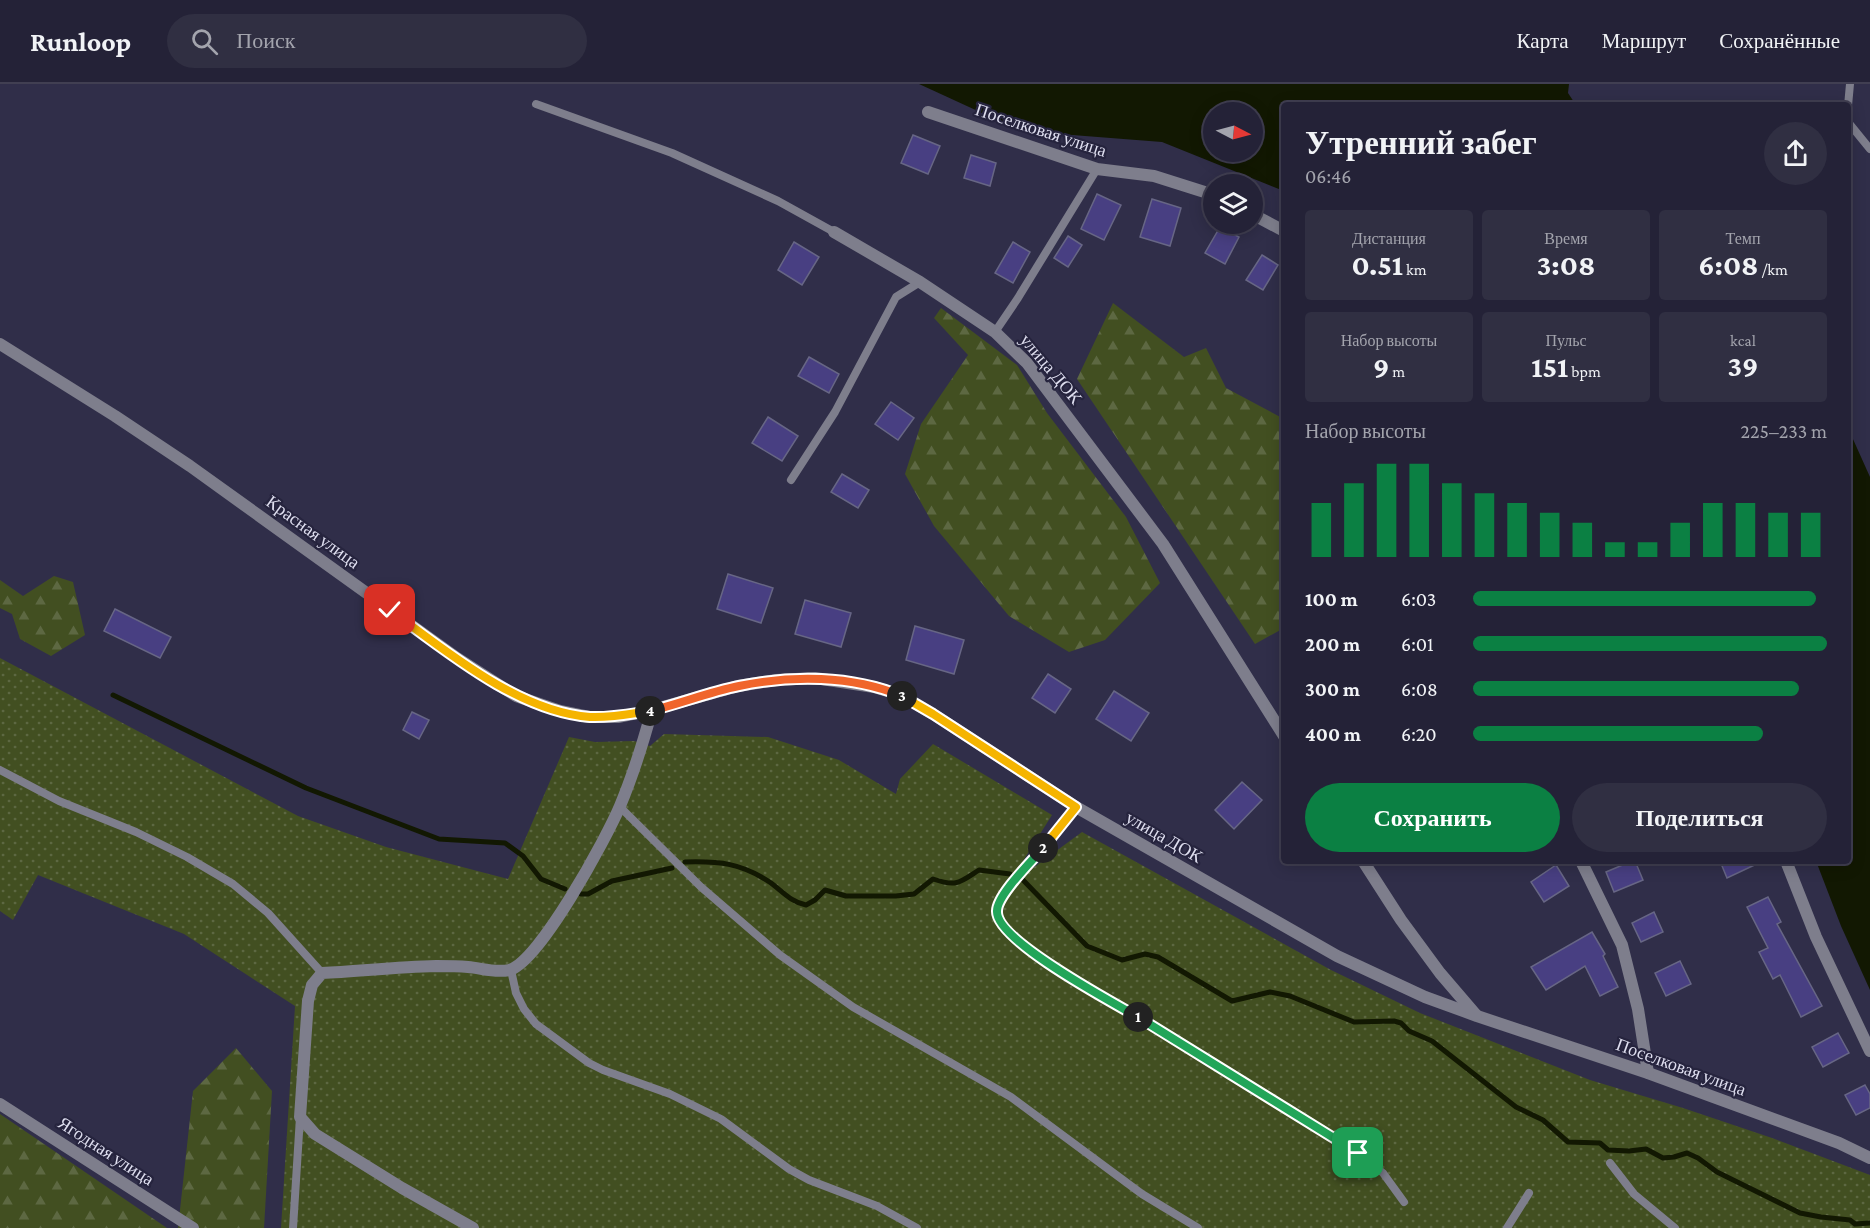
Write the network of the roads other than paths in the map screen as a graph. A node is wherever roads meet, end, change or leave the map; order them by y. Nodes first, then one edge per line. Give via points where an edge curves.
1 (1850, 84) edge
2 (1848, 102) edge
3 (536, 104) dead end
4 (928, 112) dead end
5 (1851, 126) edge
6 (1870, 149) edge
7 (1097, 170) junction
8 (1203, 192) edge
9 (1263, 220) edge
10 (1281, 229) edge
11 (834, 232) joint
12 (920, 282) junction
13 (995, 332) junction
14 (0, 344) edge
15 (791, 480) dead end
16 (652, 710) junction
17 (1281, 731) edge
18 (0, 770) edge
19 (620, 807) junction
20 (1076, 807) junction
21 (1365, 864) edge
22 (1582, 864) edge
23 (1787, 864) edge
24 (511, 970) junction
25 (322, 973) junction
26 (1477, 1016) junction
27 (1870, 1051) edge
28 (1648, 1073) junction
29 (0, 1104) edge
30 (300, 1117) junction
31 (1870, 1158) edge
32 (1610, 1163) dead end
33 (1529, 1193) dead end
34 (1404, 1202) dead end
35 (193, 1228) edge
36 (293, 1228) edge
37 (473, 1228) edge
38 (917, 1228) edge
39 (1198, 1228) edge
40 (1507, 1228) edge
41 (1675, 1228) edge

1 - 2 lane
3 - 11 lane via 672,153 778,201
4 - 7 street, Поселковая улица
5 - 6 lane
7 - 8 street, Поселковая улица via 1154,176
7 - 13 lane
9 - 10 street
11 - 12 street, улица ДОК
12 - 13 street, улица ДОК
12 - 15 lane via 896,297 835,412
13 - 17 street, улица ДОК via 1027,363 1163,544
14 - 16 street, Красная улица via 190,466 456,658 516,696 589,717 619,717
16 - 19 street
16 - 20 street, улица ДОК via 738,686 776,680 814,678 874,687 901,695 933,714
18 - 25 lane via 59,801 136,831 233,884 267,913
19 - 24 street via 555,924
19 - 39 lane via 679,867 780,955 852,1007 1011,1097 1142,1194
20 - 26 street, улица ДОК via 1337,956
20 - 34 lane via 1000,898 996,912 1001,923 1030,951 1059,971 1358,1153 1383,1173
21 - 26 street via 1440,974
22 - 28 street via 1622,945
23 - 27 street via 1816,937
24 - 25 street via 436,966
24 - 38 lane via 524,1009 537,1024 589,1064 670,1094 721,1119 789,1169 877,1206
25 - 30 street via 312,986 308,1001
26 - 28 street, Поселковая улица
28 - 31 street, Поселковая улица
29 - 35 street, Ягодная улица
30 - 36 lane
30 - 37 street via 315,1134
32 - 41 lane via 1634,1194
33 - 40 lane

